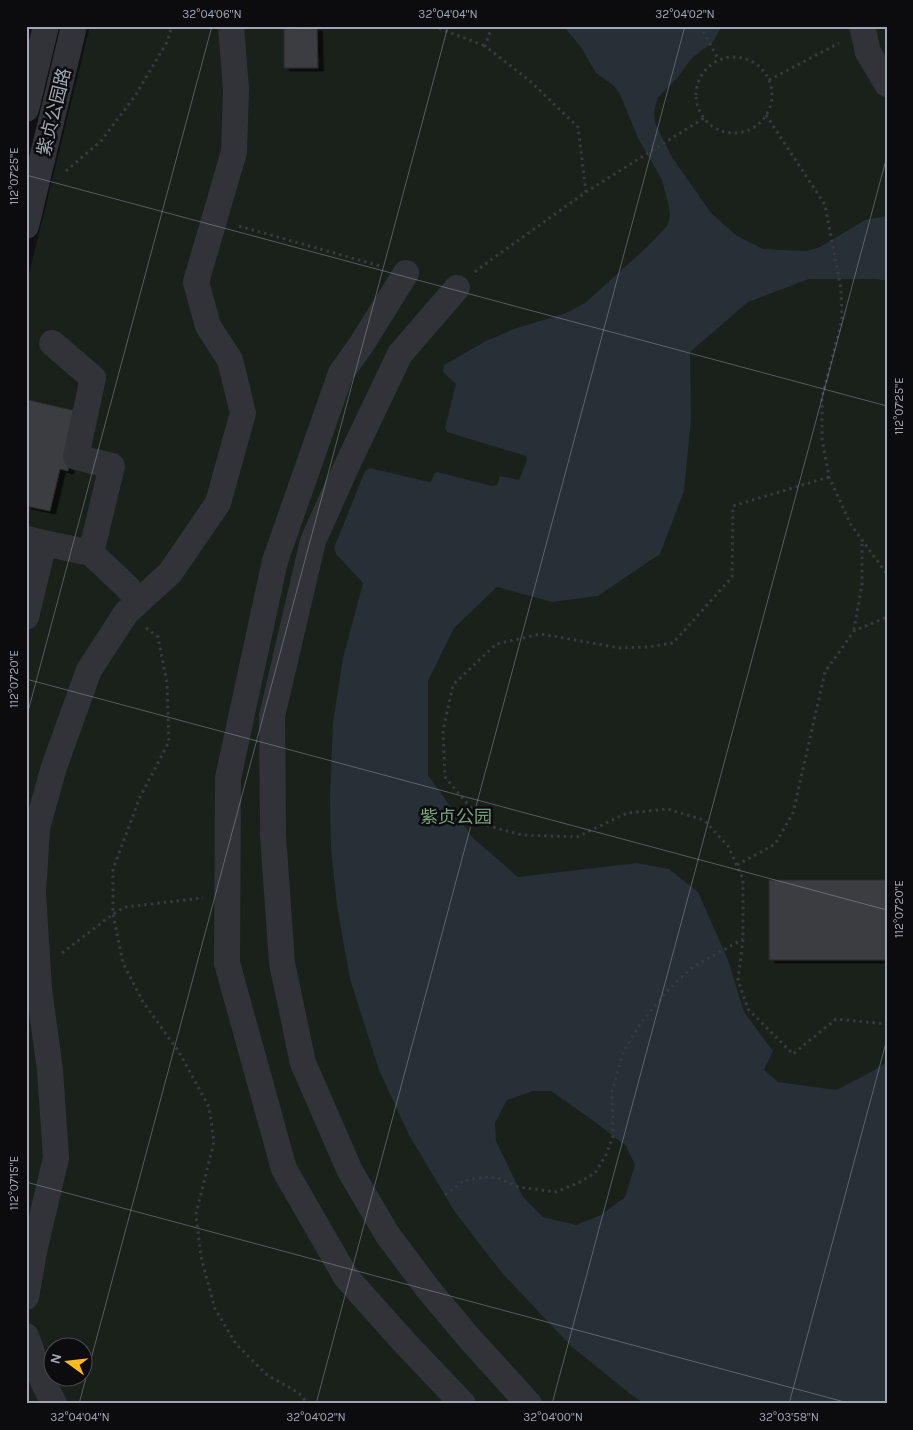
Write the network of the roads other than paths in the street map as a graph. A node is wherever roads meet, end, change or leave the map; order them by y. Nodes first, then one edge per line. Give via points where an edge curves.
1 (46, 26) edge
2 (74, 26) edge
3 (231, 26) edge
4 (862, 29) edge
5 (887, 84) edge
6 (26, 109) edge
7 (26, 226) edge
8 (406, 273) road end
9 (457, 288) road end
10 (52, 343) dead end
11 (35, 541) edge
12 (91, 553) junction
13 (132, 607) junction
14 (26, 616) edge
15 (26, 1297) edge
16 (26, 1336) edge
17 (54, 1404) edge
18 (463, 1404) edge
19 (529, 1404) edge

1 - 6 street, 紫贞公园路
2 - 7 street, 紫贞公园路
3 - 13 street via 236,89 234,152 196,282 208,326 230,360 243,413 218,504 170,572
4 - 5 street via 868,52
8 - 18 street via 340,373 275,562 228,778 227,963 284,1169 346,1277
9 - 19 street via 400,354 313,541 272,716 273,835 282,963 303,1063 350,1171 387,1234 428,1289
10 - 12 street via 93,378 76,458 112,466
11 - 12 street
11 - 14 street
12 - 13 street via 127,587
13 - 15 street via 89,670 54,766 37,828 32,893 56,1158
16 - 17 street

